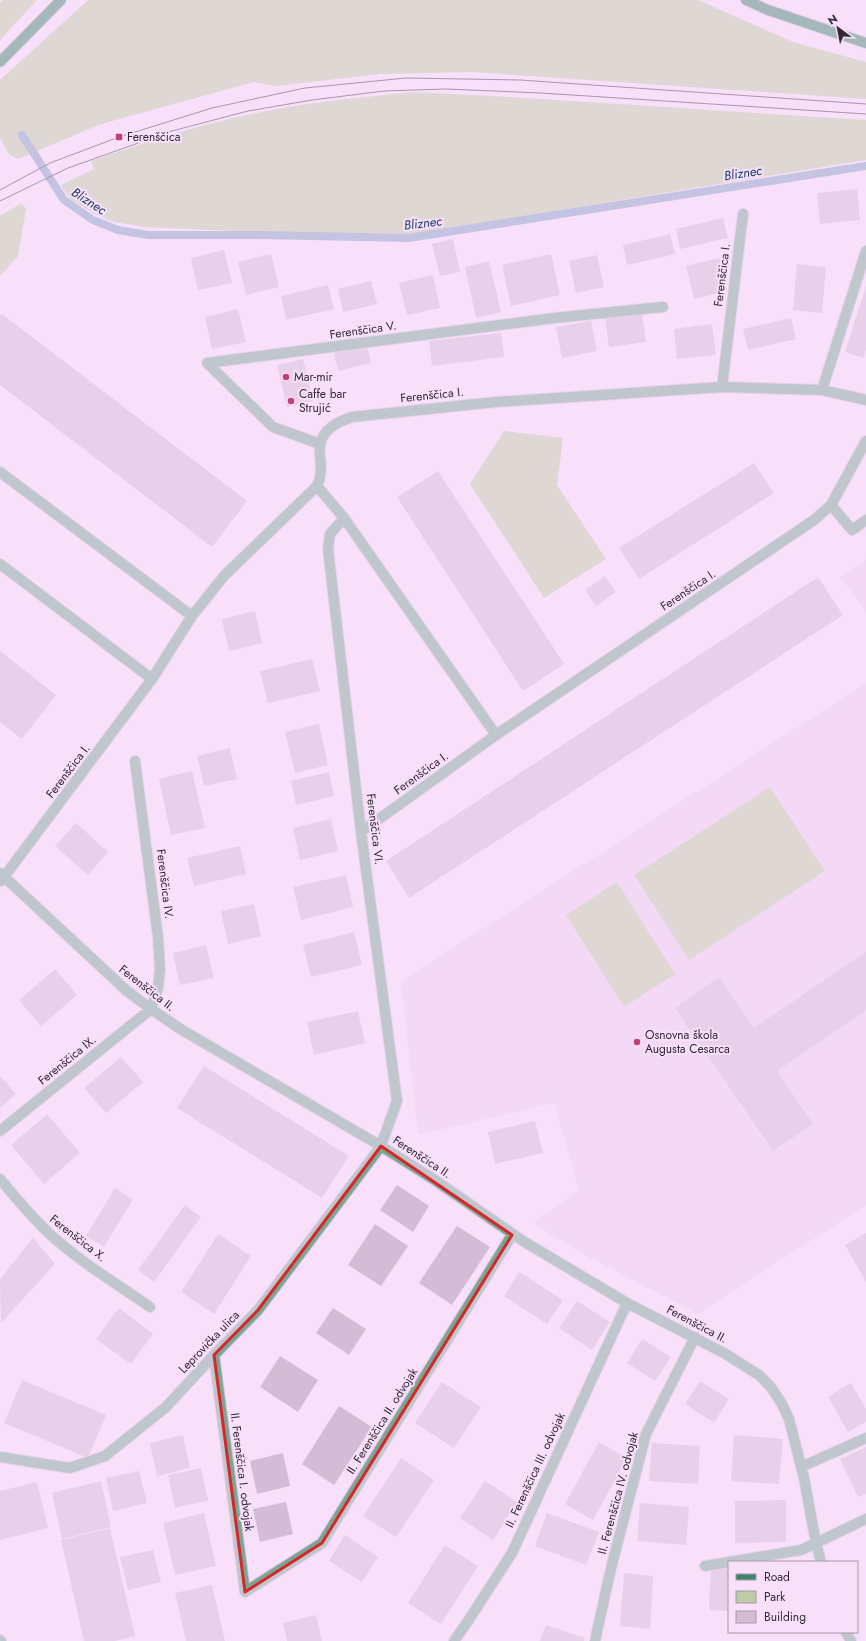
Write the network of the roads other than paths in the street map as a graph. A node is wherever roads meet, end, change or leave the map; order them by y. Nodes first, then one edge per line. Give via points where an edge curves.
1 (61, 0) edge
2 (746, 0) edge
3 (866, 43) edge
4 (0, 62) edge
5 (743, 214) dead end
6 (866, 251) edge
7 (663, 307) dead end
8 (722, 386) junction
9 (822, 390) junction
10 (866, 400) edge
11 (866, 441) edge
12 (320, 444) junction
13 (0, 472) edge
14 (317, 486) junction
15 (831, 505) junction
16 (344, 518) junction
17 (866, 520) edge
18 (0, 564) edge
19 (192, 616) junction
20 (152, 679) junction
21 (496, 734) junction
22 (135, 761) dead end
23 (361, 832) junction
24 (1, 878) edge
25 (151, 1010) junction
26 (0, 1131) edge
27 (381, 1146) junction
28 (0, 1180) edge
29 (512, 1235) junction
30 (627, 1303) junction
31 (150, 1307) dead end
32 (695, 1337) junction
33 (214, 1355) junction
34 (866, 1438) edge
35 (0, 1457) edge
36 (801, 1467) junction
37 (866, 1519) edge
38 (816, 1543) junction
39 (735, 1561) edge
40 (821, 1561) edge
41 (728, 1562) edge
42 (705, 1566) dead end
43 (245, 1592) joint
44 (454, 1641) edge
45 (595, 1641) edge

1 - 4 street
2 - 3 street
5 - 8 street, Ferenščica I.
6 - 9 street
7 - 12 street, Ferenščica V. via 554,318 207,364 273,427
8 - 9 street, Ferenščica I.
8 - 12 street, Ferenščica I. via 496,402 352,417 332,426
9 - 10 street, Ferenščica I.
11 - 15 street, Ferenščica I.
12 - 14 street via 322,471
13 - 19 street
14 - 16 street
14 - 19 street, Ferenščica I. via 224,576
15 - 17 street via 852,530
15 - 21 street, Ferenščica I. via 814,520
16 - 21 street
16 - 23 street, Ferenščica VI. via 330,534 328,549
18 - 20 street
19 - 20 street, Ferenščica I.
20 - 24 street, Ferenščica I.
21 - 23 street, Ferenščica I.
22 - 25 street, Ferenščica IV. via 158,937 160,970
23 - 27 street, Ferenščica VI. via 397,1102
24 - 25 street, Ferenščica II.
25 - 26 street, Ferenščica IX.
25 - 27 street, Ferenščica II.
27 - 29 street, Ferenščica II. via 435,1180
27 - 33 street, Leprovička ulica via 258,1310
28 - 31 street, Ferenščica X. via 53,1237
29 - 30 street, Ferenščica II.
29 - 43 street, II. Ferenščica II. odvojak via 322,1543
30 - 32 street, Ferenščica II.
30 - 44 street, II. Ferenščica III. odvojak via 512,1553
32 - 36 street, Ferenščica II. via 747,1367 770,1386 788,1419
32 - 45 street, II. Ferenščica IV. odvojak via 646,1434
33 - 35 street, Leprovička ulica via 166,1407 105,1456 70,1468
33 - 43 street, II. Ferenščica I. odvojak
34 - 36 street
36 - 38 street, Ferenščica II.
37 - 38 street
38 - 39 street via 801,1550
38 - 40 street, Ferenščica II.
41 - 42 street

